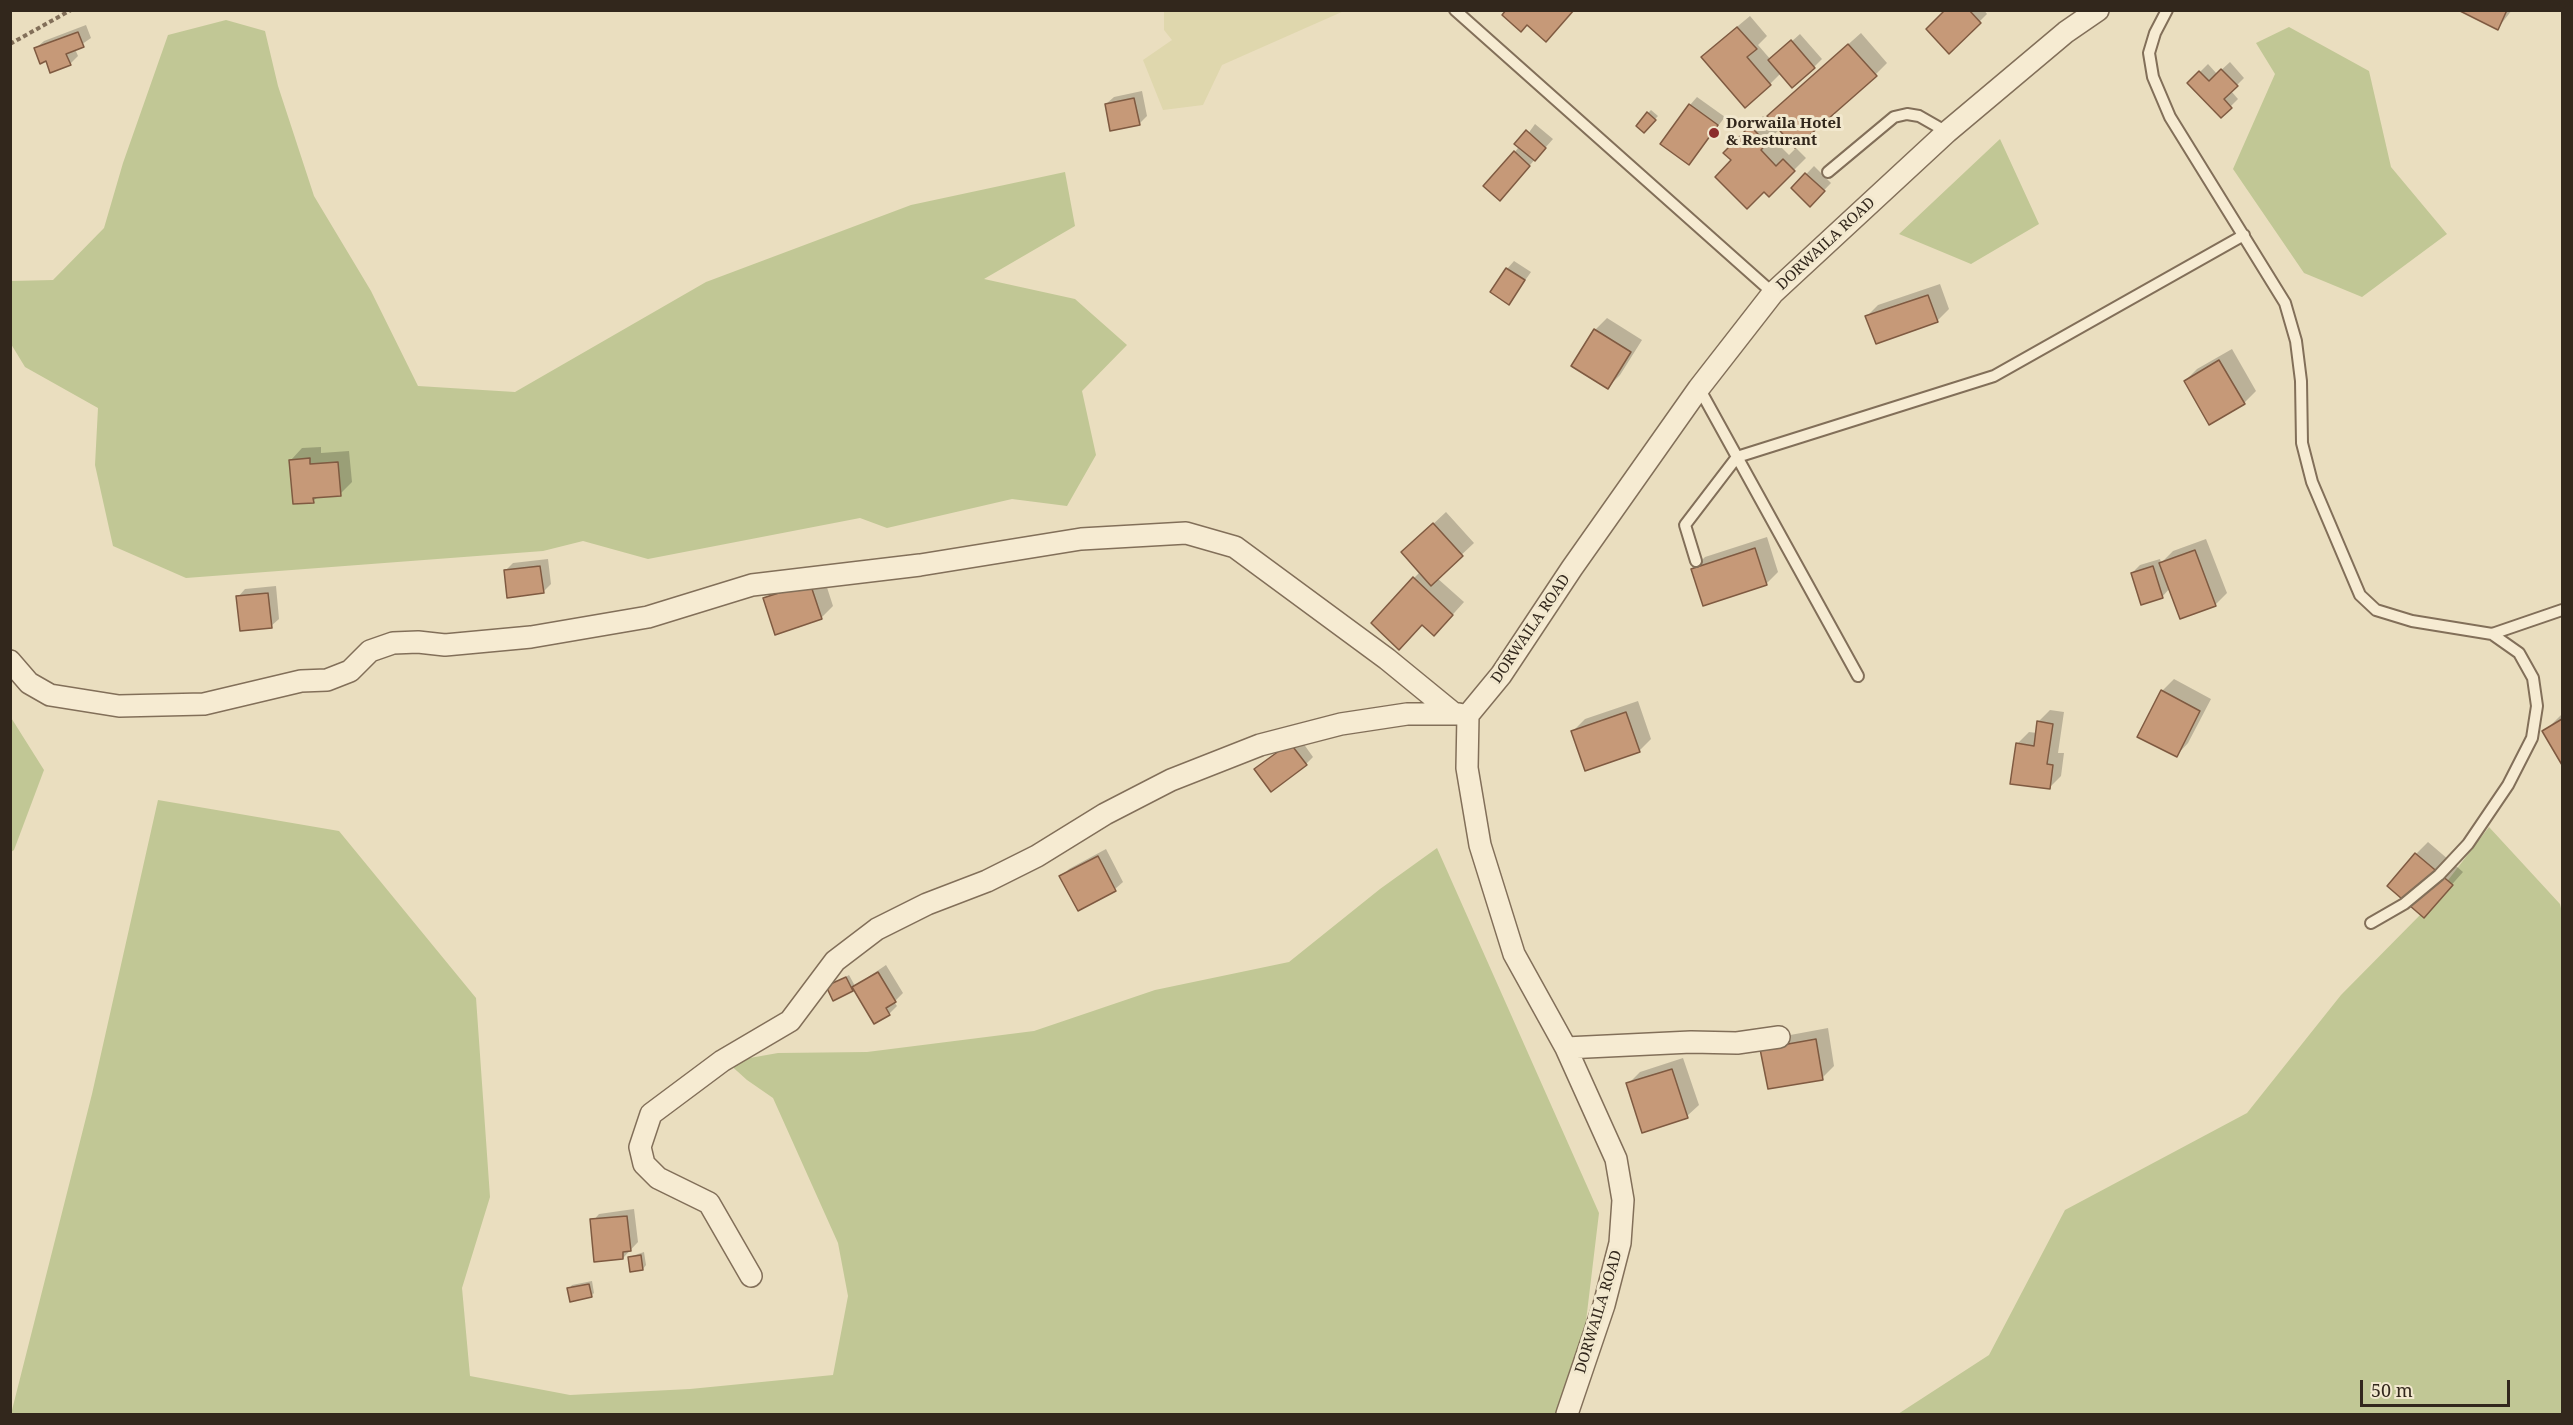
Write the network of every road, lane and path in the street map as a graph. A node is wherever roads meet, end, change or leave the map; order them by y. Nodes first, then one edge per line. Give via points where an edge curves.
1 (71, 10) edge
2 (1455, 10) edge
3 (2098, 10) edge
4 (2167, 10) edge
5 (10, 44) edge
6 (1947, 132) junction
7 (1828, 172) dead end
8 (2244, 236) junction
9 (1773, 293) junction
10 (1699, 388) junction
11 (1737, 457) junction
12 (1696, 561) dead end
13 (2562, 610) edge
14 (2492, 634) junction
15 (10, 661) edge
16 (1858, 676) dead end
17 (1461, 714) junction
18 (2372, 923) dead end
19 (1779, 1037) dead end
20 (1566, 1048) junction
21 (751, 1276) dead end
22 (1567, 1414) edge

1 - 5 path
2 - 9 lane
3 - 6 street, DORWAILA ROAD
4 - 8 lane via 2149,53 2153,77 2170,117
6 - 7 lane via 1919,116 1894,117
6 - 9 street, DORWAILA ROAD
8 - 11 lane via 1994,376
8 - 14 lane via 2285,303 2296,341 2301,381 2302,443 2316,492 2360,595 2376,610 2412,621
9 - 10 street, DORWAILA ROAD
10 - 11 lane
10 - 17 street, DORWAILA ROAD via 1501,675
11 - 12 lane via 1685,525
11 - 16 lane
13 - 14 lane
14 - 18 lane via 2519,653 2533,678 2537,706 2532,738 2508,785 2468,844 2404,904
15 - 17 street via 29,683 50,695 119,706 204,704 301,681 327,680 350,671 370,651 393,643 445,645 531,637 648,617 752,585 920,565 1081,539 1186,533 1235,547
17 - 20 street, DORWAILA ROAD via 1480,845 1514,954
17 - 21 street via 1407,714 1341,724 1260,745 1171,780 1037,856 877,929 835,961 790,1021 722,1061 651,1114 642,1139 644,1164 658,1178 709,1203
19 - 20 street via 1737,1043
20 - 22 street, DORWAILA ROAD via 1616,1159 1623,1200 1620,1243

